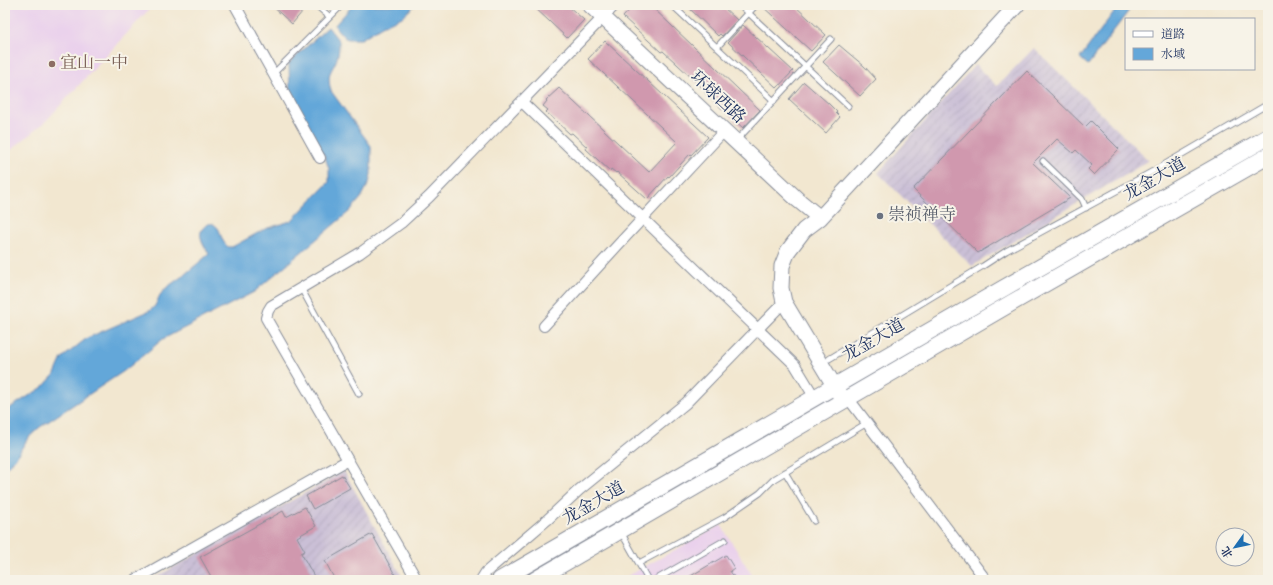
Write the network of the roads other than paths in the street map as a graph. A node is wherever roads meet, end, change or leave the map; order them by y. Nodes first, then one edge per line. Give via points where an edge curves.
1 (235, 5) edge
2 (316, 5) edge
3 (342, 5) edge
4 (590, 5) edge
5 (615, 5) edge
6 (672, 5) edge
7 (740, 5) edge
8 (756, 5) edge
9 (1017, 5) edge
10 (748, 13) junction
11 (330, 17) junction
12 (603, 18) junction
13 (831, 39) dead end
14 (717, 47) junction
15 (806, 67) junction
16 (273, 74) junction
17 (774, 101) junction
18 (522, 102) junction
19 (1268, 104) edge
20 (848, 106) dead end
21 (724, 132) junction
22 (1268, 137) edge
23 (736, 142) junction
24 (1268, 156) edge
25 (320, 158) dead end
26 (1043, 161) dead end
27 (1086, 208) junction
28 (643, 218) junction
29 (820, 218) junction
30 (301, 288) junction
31 (784, 302) junction
32 (544, 326) dead end
33 (758, 329) junction
34 (829, 360) junction
35 (838, 384) junction
36 (360, 394) dead end
37 (815, 398) junction
38 (847, 399) junction
39 (867, 423) junction
40 (348, 460) junction
41 (785, 472) junction
42 (814, 520) dead end
43 (620, 531) junction
44 (725, 540) dead end
45 (639, 563) junction
46 (134, 580) edge
47 (417, 580) edge
48 (481, 580) edge
49 (500, 580) edge
50 (535, 580) edge
51 (648, 580) edge
52 (656, 580) edge
53 (986, 580) edge

1 - 16 street
2 - 11 lane
3 - 11 lane
4 - 12 street, 环球西路
5 - 12 street
6 - 14 lane
7 - 10 lane
8 - 10 lane
9 - 29 street
10 - 14 lane
10 - 15 lane
11 - 16 lane
12 - 18 street
12 - 21 street, 环球西路
13 - 15 lane
14 - 17 lane
15 - 17 lane
15 - 20 lane
16 - 25 street
17 - 23 lane
18 - 28 street
18 - 30 street via 401,223 364,250
19 - 27 lane
21 - 23 street, 环球西路
21 - 28 street
22 - 35 main road, 龙金大道
23 - 29 street, 环球西路
24 - 38 main road, 龙金大道
26 - 27 lane via 1082,199
27 - 34 lane via 1006,251
28 - 32 street
28 - 33 street
29 - 31 street via 795,240 785,258 780,281
29 - 34 street via 793,262 789,281 793,298
30 - 36 lane
30 - 40 street via 271,306 266,318
31 - 33 street
31 - 35 street
33 - 37 street via 795,365
33 - 48 street via 686,403 579,490 486,572
34 - 35 street
35 - 37 main road, 龙金大道
35 - 38 street
37 - 49 main road, 龙金大道
38 - 39 street
38 - 43 main road, 龙金大道
39 - 41 lane
39 - 53 street
40 - 46 street
40 - 47 street
41 - 42 lane
41 - 45 lane via 725,517
43 - 45 lane
43 - 50 main road, 龙金大道
44 - 52 lane
45 - 51 lane

